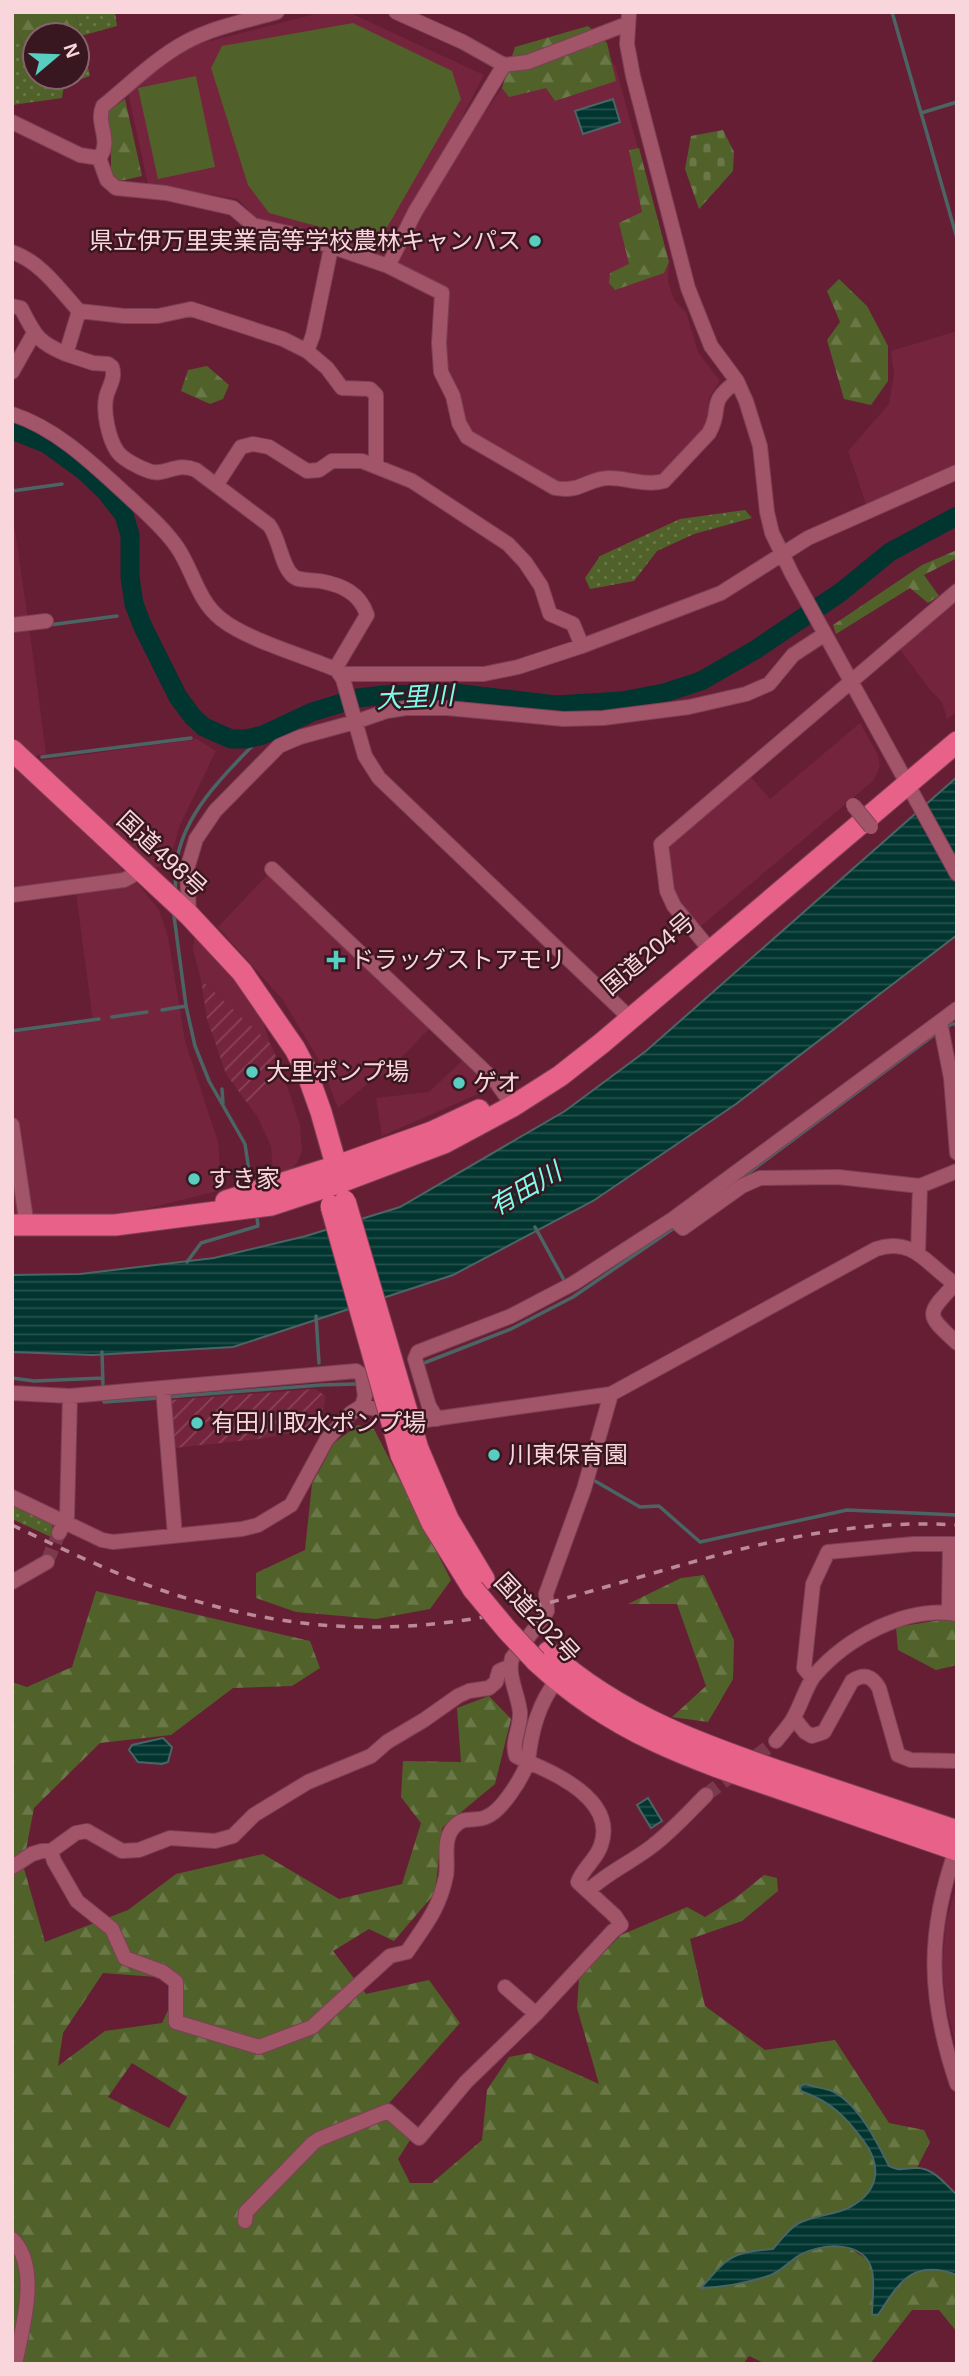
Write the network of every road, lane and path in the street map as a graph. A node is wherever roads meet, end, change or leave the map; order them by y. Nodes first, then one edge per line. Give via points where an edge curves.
1 (277, 12) edge
2 (396, 12) edge
3 (628, 18) edge
4 (504, 65) junction
5 (12, 122) edge
6 (99, 158) junction
7 (331, 248) junction
8 (12, 252) edge
9 (388, 266) junction
10 (12, 306) edge
11 (79, 311) junction
12 (34, 333) junction
13 (307, 351) junction
14 (66, 354) junction
15 (12, 372) edge
16 (737, 381) junction
17 (12, 414) edge
18 (376, 465) junction
19 (957, 472) edge
20 (216, 484) junction
21 (781, 555) junction
22 (957, 591) edge
23 (46, 621) dead end
24 (12, 625) edge
25 (823, 631) junction
26 (582, 646) junction
27 (341, 674) junction
28 (851, 682) junction
29 (355, 722) junction
30 (957, 725) edge
31 (957, 742) edge
32 (12, 750) edge
33 (904, 778) junction
34 (853, 805) dead end
35 (871, 827) dead end
36 (272, 869) dead end
37 (141, 871) junction
38 (957, 874) edge
39 (12, 895) edge
40 (189, 915) junction
41 (707, 946) junction
42 (957, 1009) edge
43 (627, 1014) junction
44 (941, 1028) junction
45 (509, 1100) junction
46 (12, 1125) edge
47 (957, 1153) edge
48 (754, 1159) junction
49 (957, 1171) edge
50 (760, 1178) junction
51 (334, 1185) junction
52 (920, 1186) junction
53 (678, 1224) junction
54 (20, 1226) edge
55 (918, 1253) junction
56 (956, 1284) edge
57 (957, 1343) edge
58 (12, 1393) edge
59 (611, 1394) junction
60 (163, 1395) junction
61 (70, 1396) junction
62 (362, 1406) junction
63 (438, 1419) junction
64 (12, 1497) edge
65 (61, 1528) junction
66 (175, 1536) junction
67 (953, 1544) edge
68 (47, 1562) tunnel mouth
69 (12, 1582) edge
70 (953, 1613) edge
71 (540, 1655) junction
72 (510, 1666) junction
73 (813, 1678) junction
74 (557, 1680) junction
75 (794, 1718) junction
76 (776, 1741) tunnel mouth
77 (957, 1760) edge
78 (528, 1762) junction
79 (706, 1795) tunnel mouth
80 (957, 1831) edge
81 (957, 1849) edge
82 (51, 1851) junction
83 (12, 1867) edge
84 (588, 1891) junction
85 (505, 1987) dead end
86 (536, 2014) junction
87 (957, 2084) edge
88 (245, 2221) dead end
89 (12, 2239) edge
90 (15, 2364) edge

1 - 6 street via 186,42 103,106 106,143
2 - 4 street
3 - 4 street via 528,62
3 - 16 street via 633,76 688,288 712,346
4 - 9 street via 415,212
5 - 6 street via 80,155
6 - 7 street via 107,180 116,188 166,192 233,208 253,225
7 - 9 street
7 - 13 street
8 - 11 street via 41,268
9 - 16 street via 442,293 441,372 467,436 555,488 580,488 607,478 664,481 709,433 720,394
10 - 12 street via 21,308
11 - 13 street via 158,316 191,309
11 - 14 street
12 - 14 street via 45,345
12 - 15 street
13 - 18 street via 342,388 370,389 376,395
14 - 20 street via 112,367 105,404 117,452 155,473 187,466
16 - 21 street via 760,446 767,512
17 - 27 street via 74,449 147,514 175,544 200,594 222,620
18 - 20 street via 332,461 307,471 269,447 253,444 241,447
18 - 26 street via 412,481 508,544 541,586 550,614 573,624
19 - 21 street via 808,538
20 - 27 street via 270,525 294,578 320,581 358,597 367,615 338,664
21 - 25 street
21 - 26 street via 721,593
22 - 28 street
23 - 24 street
25 - 28 street
25 - 29 street via 793,654 769,684 689,707 563,719 406,708
26 - 27 street via 484,674
27 - 29 street
28 - 33 street
28 - 41 street via 661,844 667,891
29 - 40 street via 279,746 215,811 196,839 187,869
29 - 43 street via 365,756 379,778
30 - 33 highway, 国道204号
31 - 33 highway, 国道204号
32 - 37 highway, 国道498号
33 - 38 street
33 - 41 highway, 国道204号
34 - 35 street, bridge
36 - 45 street via 496,1082
37 - 39 street via 124,880
37 - 40 highway, 国道498号
40 - 51 highway, 国道498号 via 242,972 295,1049 306,1070
41 - 43 highway, 国道204号
42 - 44 street
43 - 45 highway, 国道204号
44 - 47 street via 951,1078
44 - 48 street
45 - 51 highway, 国道204号 via 432,1132
46 - 54 street
48 - 50 street
48 - 53 street
49 - 52 street
50 - 52 street via 838,1177
50 - 53 street
51 - 54 highway via 271,1205 115,1226
51 - 71 highway, 国道202号, bridge via 410,1452 478,1584
52 - 55 street
53 - 63 street via 511,1316 418,1352 415,1359 429,1406
55 - 56 street
55 - 59 street via 890,1244 876,1249
56 - 57 street via 932,1315
58 - 61 street
59 - 63 street
59 - 72 street via 584,1489 546,1594 547,1611
60 - 61 street
60 - 62 street via 356,1371 362,1375
60 - 66 street
61 - 65 street via 67,1516
62 - 63 street
62 - 66 street via 327,1439 291,1504 258,1525
64 - 65 street
65 - 66 street via 113,1542
67 - 70 street
67 - 73 street via 828,1552 813,1584 804,1668
68 - 69 street
70 - 73 street via 916,1614 868,1633 842,1649
71 - 74 highway, 国道202号
71 - 80 highway, 国道202号 via 655,1725 718,1752
72 - 78 street via 520,1713 513,1747 516,1756
72 - 82 street via 499,1671 489,1688 458,1696 371,1756 308,1782 254,1815 233,1836 215,1841 170,1838 122,1851 87,1831 76,1833
73 - 75 street
74 - 78 street via 530,1737
74 - 81 highway, 国道202号 via 656,1744
75 - 76 street
75 - 77 street via 811,1736 824,1732 852,1681 866,1676 879,1688 898,1755 911,1760
78 - 82 street via 496,1811 455,1825 447,1838 446,1873 438,1906 407,1952 390,1956 312,2027 259,2047 176,2022 176,1982 163,1972 125,1958 112,1929 77,1901
78 - 84 street via 584,1794 604,1820 601,1848 578,1882
79 - 84 street via 649,1849
81 - 87 street via 937,1919 933,1968 946,2053
82 - 83 street via 32,1854
84 - 86 street via 621,1925
85 - 86 street
86 - 88 street via 466,2082 419,2138 388,2111 319,2139 246,2212
89 - 90 street via 28,2268

